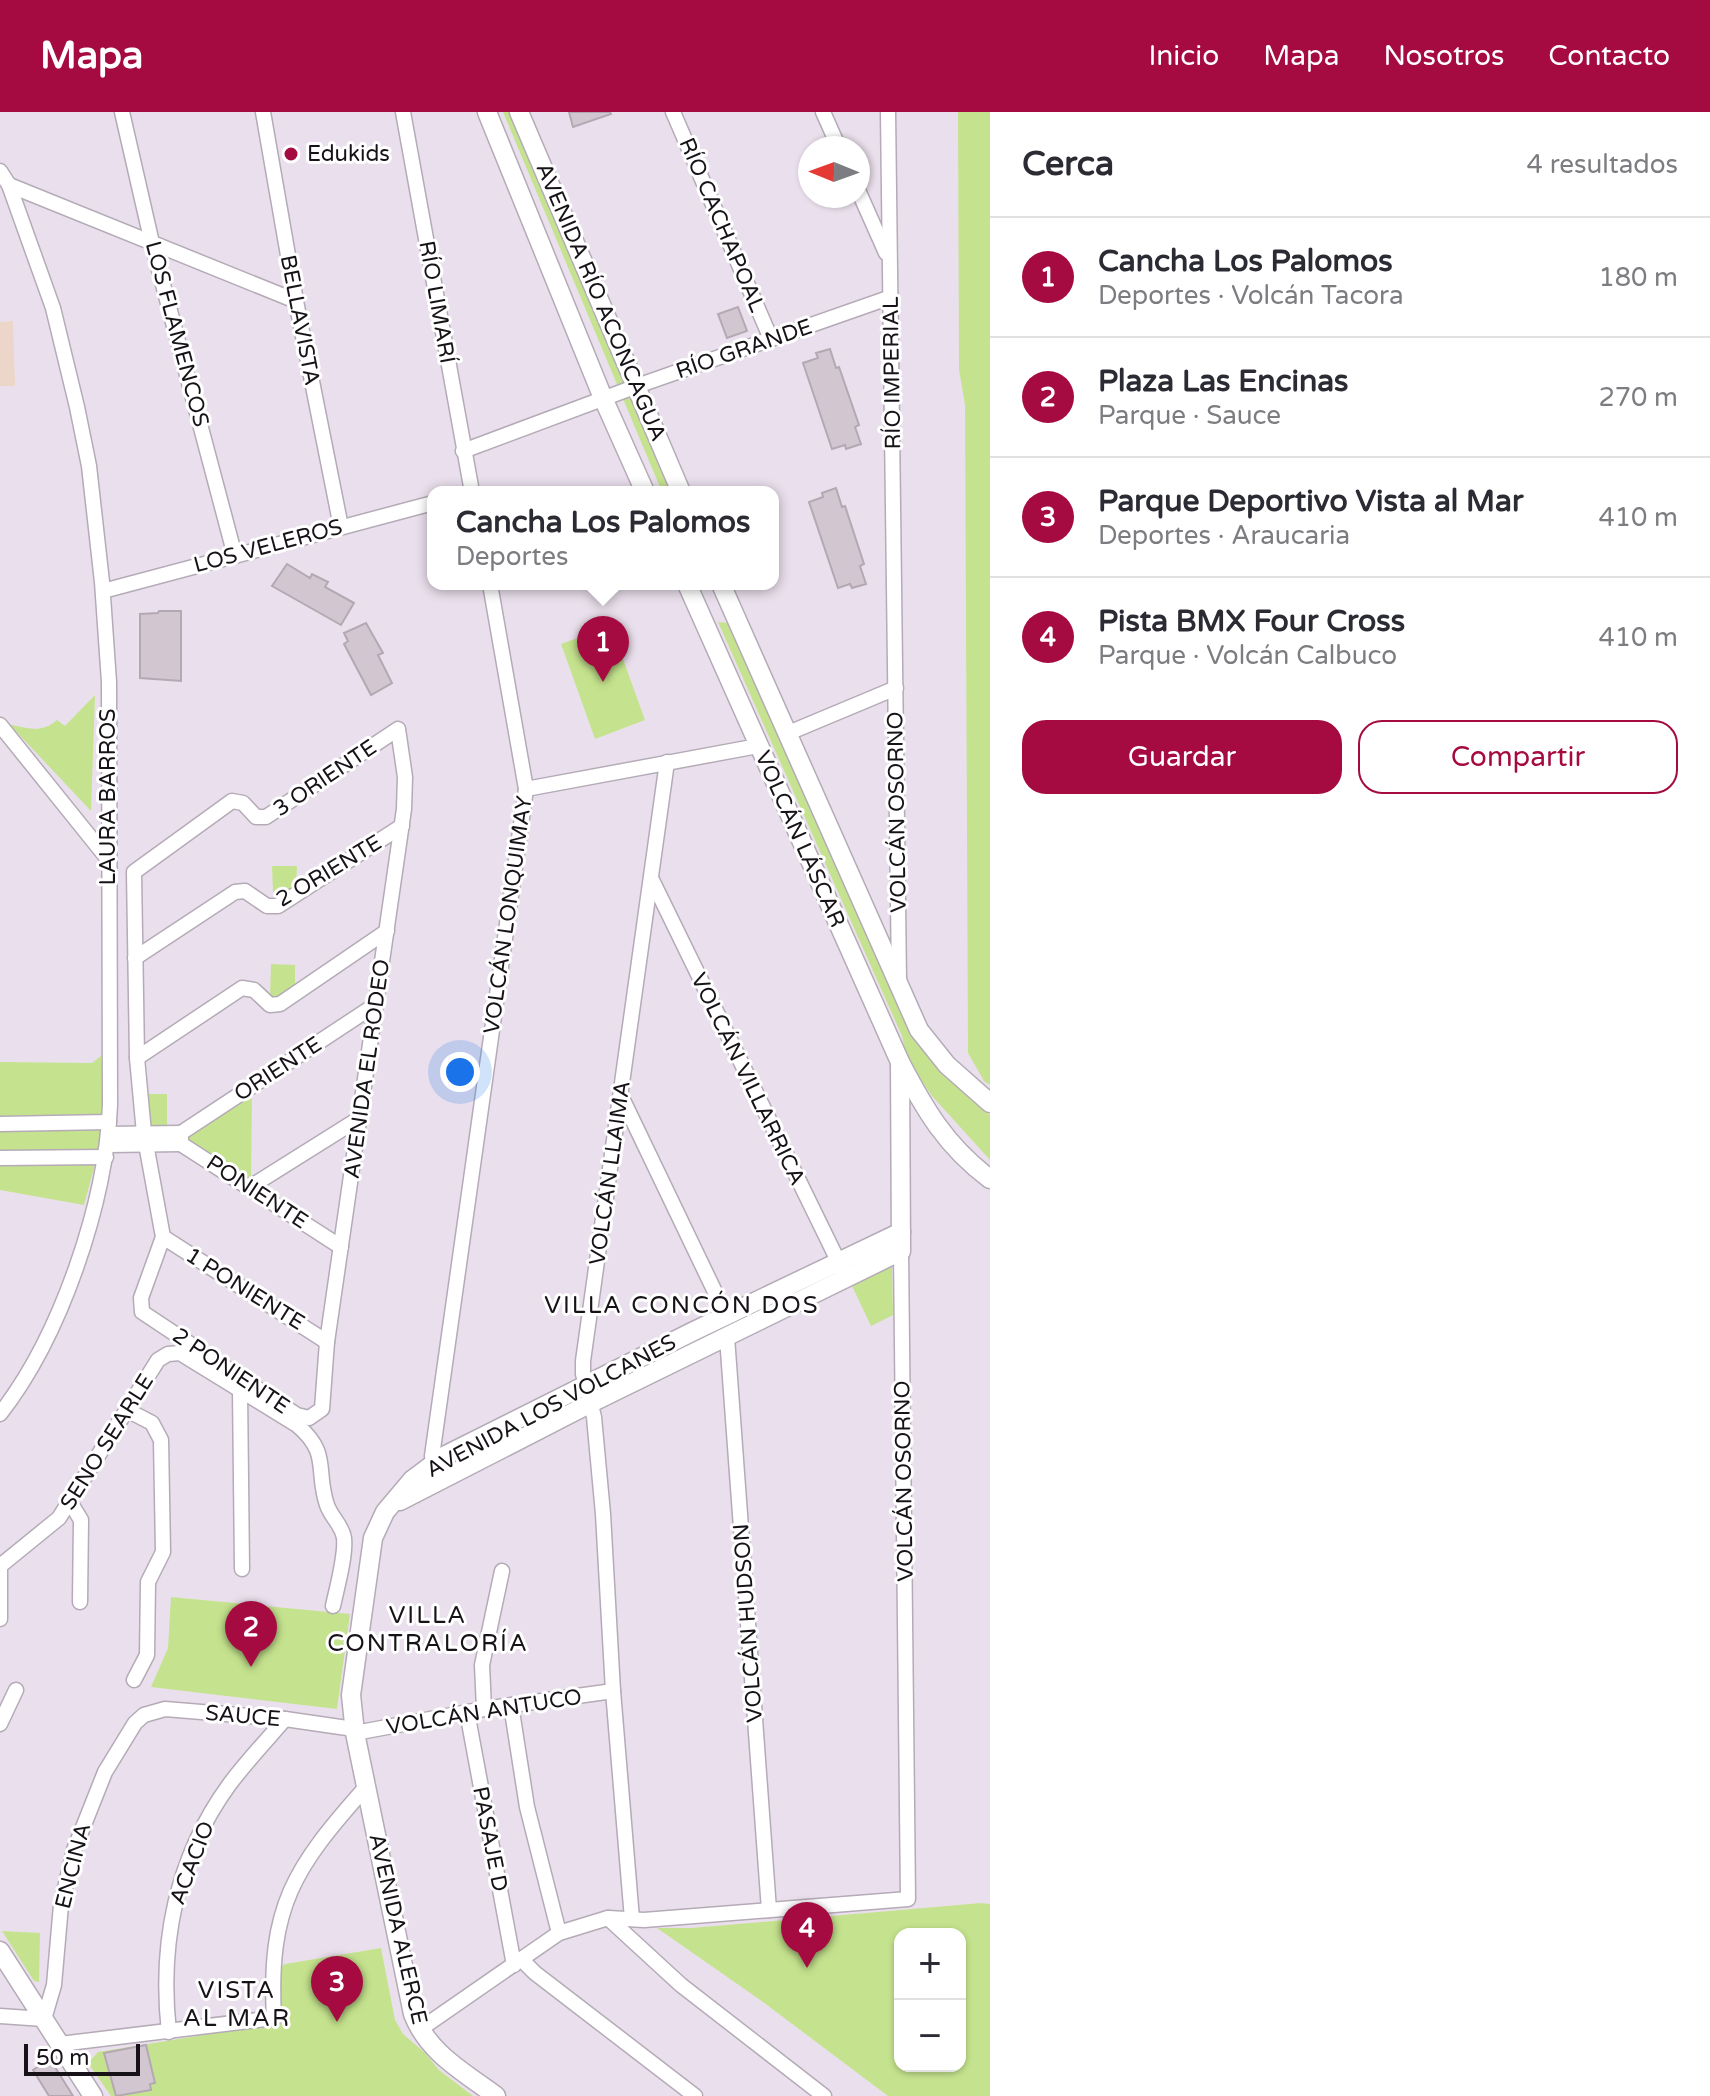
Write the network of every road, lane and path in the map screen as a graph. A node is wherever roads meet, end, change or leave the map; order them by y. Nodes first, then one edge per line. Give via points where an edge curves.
1 (122, 112) edge
2 (263, 112) edge
3 (403, 112) edge
4 (487, 112) edge
5 (519, 112) edge
6 (673, 112) edge
7 (823, 112) edge
8 (888, 112) edge
9 (834, 136) edge
10 (0, 171) edge
11 (9, 185) junction
12 (866, 208) edge
13 (152, 243) junction
14 (890, 261) junction
15 (891, 297) junction
16 (296, 301) junction
17 (771, 339) junction
18 (637, 386) junction
19 (603, 398) junction
20 (463, 451) junction
21 (471, 486) edge
22 (642, 486) edge
23 (679, 486) edge
24 (427, 505) edge
25 (341, 527) junction
26 (235, 556) junction
27 (491, 590) edge
28 (690, 590) edge
29 (723, 590) edge
30 (103, 591) junction
31 (895, 634) joint
32 (896, 688) junction
33 (0, 725) edge
34 (398, 729) joint
35 (786, 734) junction
36 (758, 746) junction
37 (667, 762) junction
38 (526, 789) junction
39 (402, 826) junction
40 (107, 858) junction
41 (651, 880) junction
42 (387, 931) junction
43 (135, 958) junction
44 (899, 990) junction
45 (375, 1005) junction
46 (137, 1058) junction
47 (900, 1062) junction
48 (622, 1098) junction
49 (990, 1103) edge
50 (360, 1118) junction
51 (0, 1124) edge
52 (145, 1139) junction
53 (181, 1139) junction
54 (108, 1140) junction
55 (0, 1158) edge
56 (990, 1179) edge
57 (250, 1187) junction
58 (901, 1232) junction
59 (163, 1237) junction
60 (341, 1247) junction
61 (901, 1251) junction
62 (843, 1270) junction
63 (727, 1317) junction
64 (727, 1337) junction
65 (327, 1342) junction
66 (240, 1390) junction
67 (589, 1394) junction
68 (322, 1409) joint
69 (127, 1410) junction
70 (0, 1414) edge
71 (435, 1472) junction
72 (70, 1502) junction
73 (0, 1566) edge
74 (242, 1569) dead end
75 (502, 1571) dead end
76 (80, 1602) dead end
77 (333, 1606) dead end
78 (0, 1619) edge
79 (134, 1680) dead end
80 (16, 1690) dead end
81 (613, 1691) junction
82 (511, 1705) junction
83 (484, 1709) junction
84 (467, 1712) junction
85 (285, 1719) junction
86 (135, 1723) joint
87 (0, 1724) edge
88 (354, 1731) junction
89 (366, 1787) junction
90 (769, 1910) junction
91 (608, 1918) junction
92 (632, 1919) junction
93 (559, 1933) junction
94 (0, 1951) edge
95 (518, 1963) junction
96 (0, 2016) edge
97 (44, 2019) junction
98 (419, 2030) junction
99 (169, 2032) junction
100 (60, 2044) junction
101 (93, 2096) edge
102 (496, 2096) edge
103 (695, 2096) edge
104 (824, 2096) edge

1 - 13 street, LOS FLAMENCOS
2 - 16 street, BELLAVISTA
3 - 20 street, RÍO LIMARÍ
4 - 19 street, AVENIDA RÍO ACONCAGUA
5 - 18 street, AVENIDA RÍO ACONCAGUA
6 - 17 street, RÍO CACHAPOAL
7 - 9 street
8 - 14 street, RÍO IMPERIAL
10 - 11 street, LAURA BARROS
11 - 13 street
11 - 30 street, LAURA BARROS via 53,308 77,407
12 - 14 street
13 - 16 street
13 - 26 street, LOS FLAMENCOS
14 - 15 street, RÍO IMPERIAL
15 - 17 street, RÍO GRANDE
15 - 31 street, RÍO IMPERIAL
16 - 25 street, BELLAVISTA
17 - 18 street, RÍO GRANDE
18 - 19 street, RÍO GRANDE
18 - 23 street, AVENIDA RÍO ACONCAGUA
19 - 20 street, RÍO GRANDE
19 - 22 street, AVENIDA RÍO ACONCAGUA
20 - 21 street, RÍO LIMARÍ
24 - 25 street, LOS VELEROS
25 - 26 street, LOS VELEROS
26 - 30 street, LOS VELEROS
27 - 38 street, VOLCÁN LONQUIMAY
28 - 36 street, VOLCÁN LÁSCAR
29 - 35 street, VOLCÁN LÁSCAR
30 - 40 street, LAURA BARROS via 109,682
31 - 32 street, VOLCÁN OSORNO
32 - 35 street
32 - 44 street, VOLCÁN OSORNO
33 - 40 street
34 - 39 street, AVENIDA EL RODEO via 405,777
34 - 43 street, 3 ORIENTE via 266,817 256,817 240,801 232,801 134,872
35 - 44 street, VOLCÁN LÁSCAR
36 - 37 street
36 - 47 street, VOLCÁN LÁSCAR
37 - 38 street
37 - 41 street, VOLCÁN LLAIMA
38 - 71 street, VOLCÁN LONQUIMAY
39 - 42 street, AVENIDA EL RODEO
39 - 43 street, 2 ORIENTE via 278,906 267,906 245,891 235,892
40 - 54 street, LAURA BARROS
41 - 48 street, VOLCÁN LLAIMA
41 - 62 street, VOLCÁN VILLARRICA
42 - 45 street, AVENIDA EL RODEO
42 - 46 street via 280,1004 270,1005 254,990 242,988
43 - 46 street
44 - 49 street, VOLCÁN LÁSCAR via 932,1047
45 - 50 street, AVENIDA EL RODEO
45 - 53 street, ORIENTE
46 - 52 street
47 - 56 street, VOLCÁN LÁSCAR via 926,1113
47 - 58 street, VOLCÁN OSORNO
48 - 63 street
48 - 67 street, VOLCÁN LLAIMA via 583,1361
50 - 57 street
50 - 60 street, AVENIDA EL RODEO
51 - 54 street
52 - 53 street
52 - 54 street
52 - 59 street
53 - 57 street, PONIENTE
54 - 55 street
54 - 70 street, LAURA BARROS via 81,1252 52,1328
57 - 60 street, PONIENTE
58 - 61 street, VOLCÁN OSORNO
58 - 62 street, AVENIDA LOS VOLCANES
59 - 65 street, 1 PONIENTE
59 - 68 street, 2 PONIENTE via 141,1298 142,1312 297,1415 309,1418
60 - 65 street, AVENIDA EL RODEO
61 - 62 street, AVENIDA LOS VOLCANES
61 - 90 street, VOLCÁN OSORNO via 908,1899
62 - 63 street, AVENIDA LOS VOLCANES
62 - 64 street, AVENIDA LOS VOLCANES
63 - 67 street, AVENIDA LOS VOLCANES
64 - 67 street, AVENIDA LOS VOLCANES
64 - 90 street, VOLCÁN HUDSON
65 - 68 street, AVENIDA EL RODEO
66 - 69 street, SENO SEARLE via 174,1352 158,1360
66 - 74 street
66 - 77 street, SENO SEARLE via 297,1425 317,1449 325,1501 344,1538
67 - 71 street, AVENIDA LOS VOLCANES
67 - 81 street, VOLCÁN LLAIMA via 603,1514
69 - 72 street, SENO SEARLE
69 - 79 street via 147,1419 161,1440 163,1552 148,1582 147,1655
71 - 88 street, AVENIDA LOS VOLCANES via 379,1521 351,1695
72 - 73 street, SENO SEARLE via 59,1518
72 - 76 street via 81,1520
73 - 78 street, SENO SEARLE
75 - 83 street via 482,1665
80 - 87 street
81 - 82 street, VOLCÁN ANTUCO
81 - 92 street, VOLCÁN LLAIMA
82 - 83 street, VOLCÁN ANTUCO
82 - 93 street via 527,1807
83 - 84 street, VOLCÁN ANTUCO
84 - 88 street, VOLCÁN ANTUCO
84 - 95 street, PASAJE D
85 - 86 street, SAUCE via 165,1709
85 - 88 street, SAUCE
85 - 99 street, ACACIO via 229,1785 191,1854 174,1903 166,1954
86 - 97 street, ENCINA via 105,1772 74,1850
88 - 89 street, AVENIDA ALERCE
89 - 98 street, AVENIDA ALERCE
89 - 99 street via 305,1861 288,1892 272,1970 274,2018
90 - 92 street
91 - 92 street
91 - 93 street
91 - 104 street via 681,1985
93 - 95 street
94 - 97 street
95 - 98 street
95 - 103 street
96 - 97 street
97 - 100 street
98 - 102 street, AVENIDA ALERCE via 438,2052
99 - 100 street
100 - 101 street

